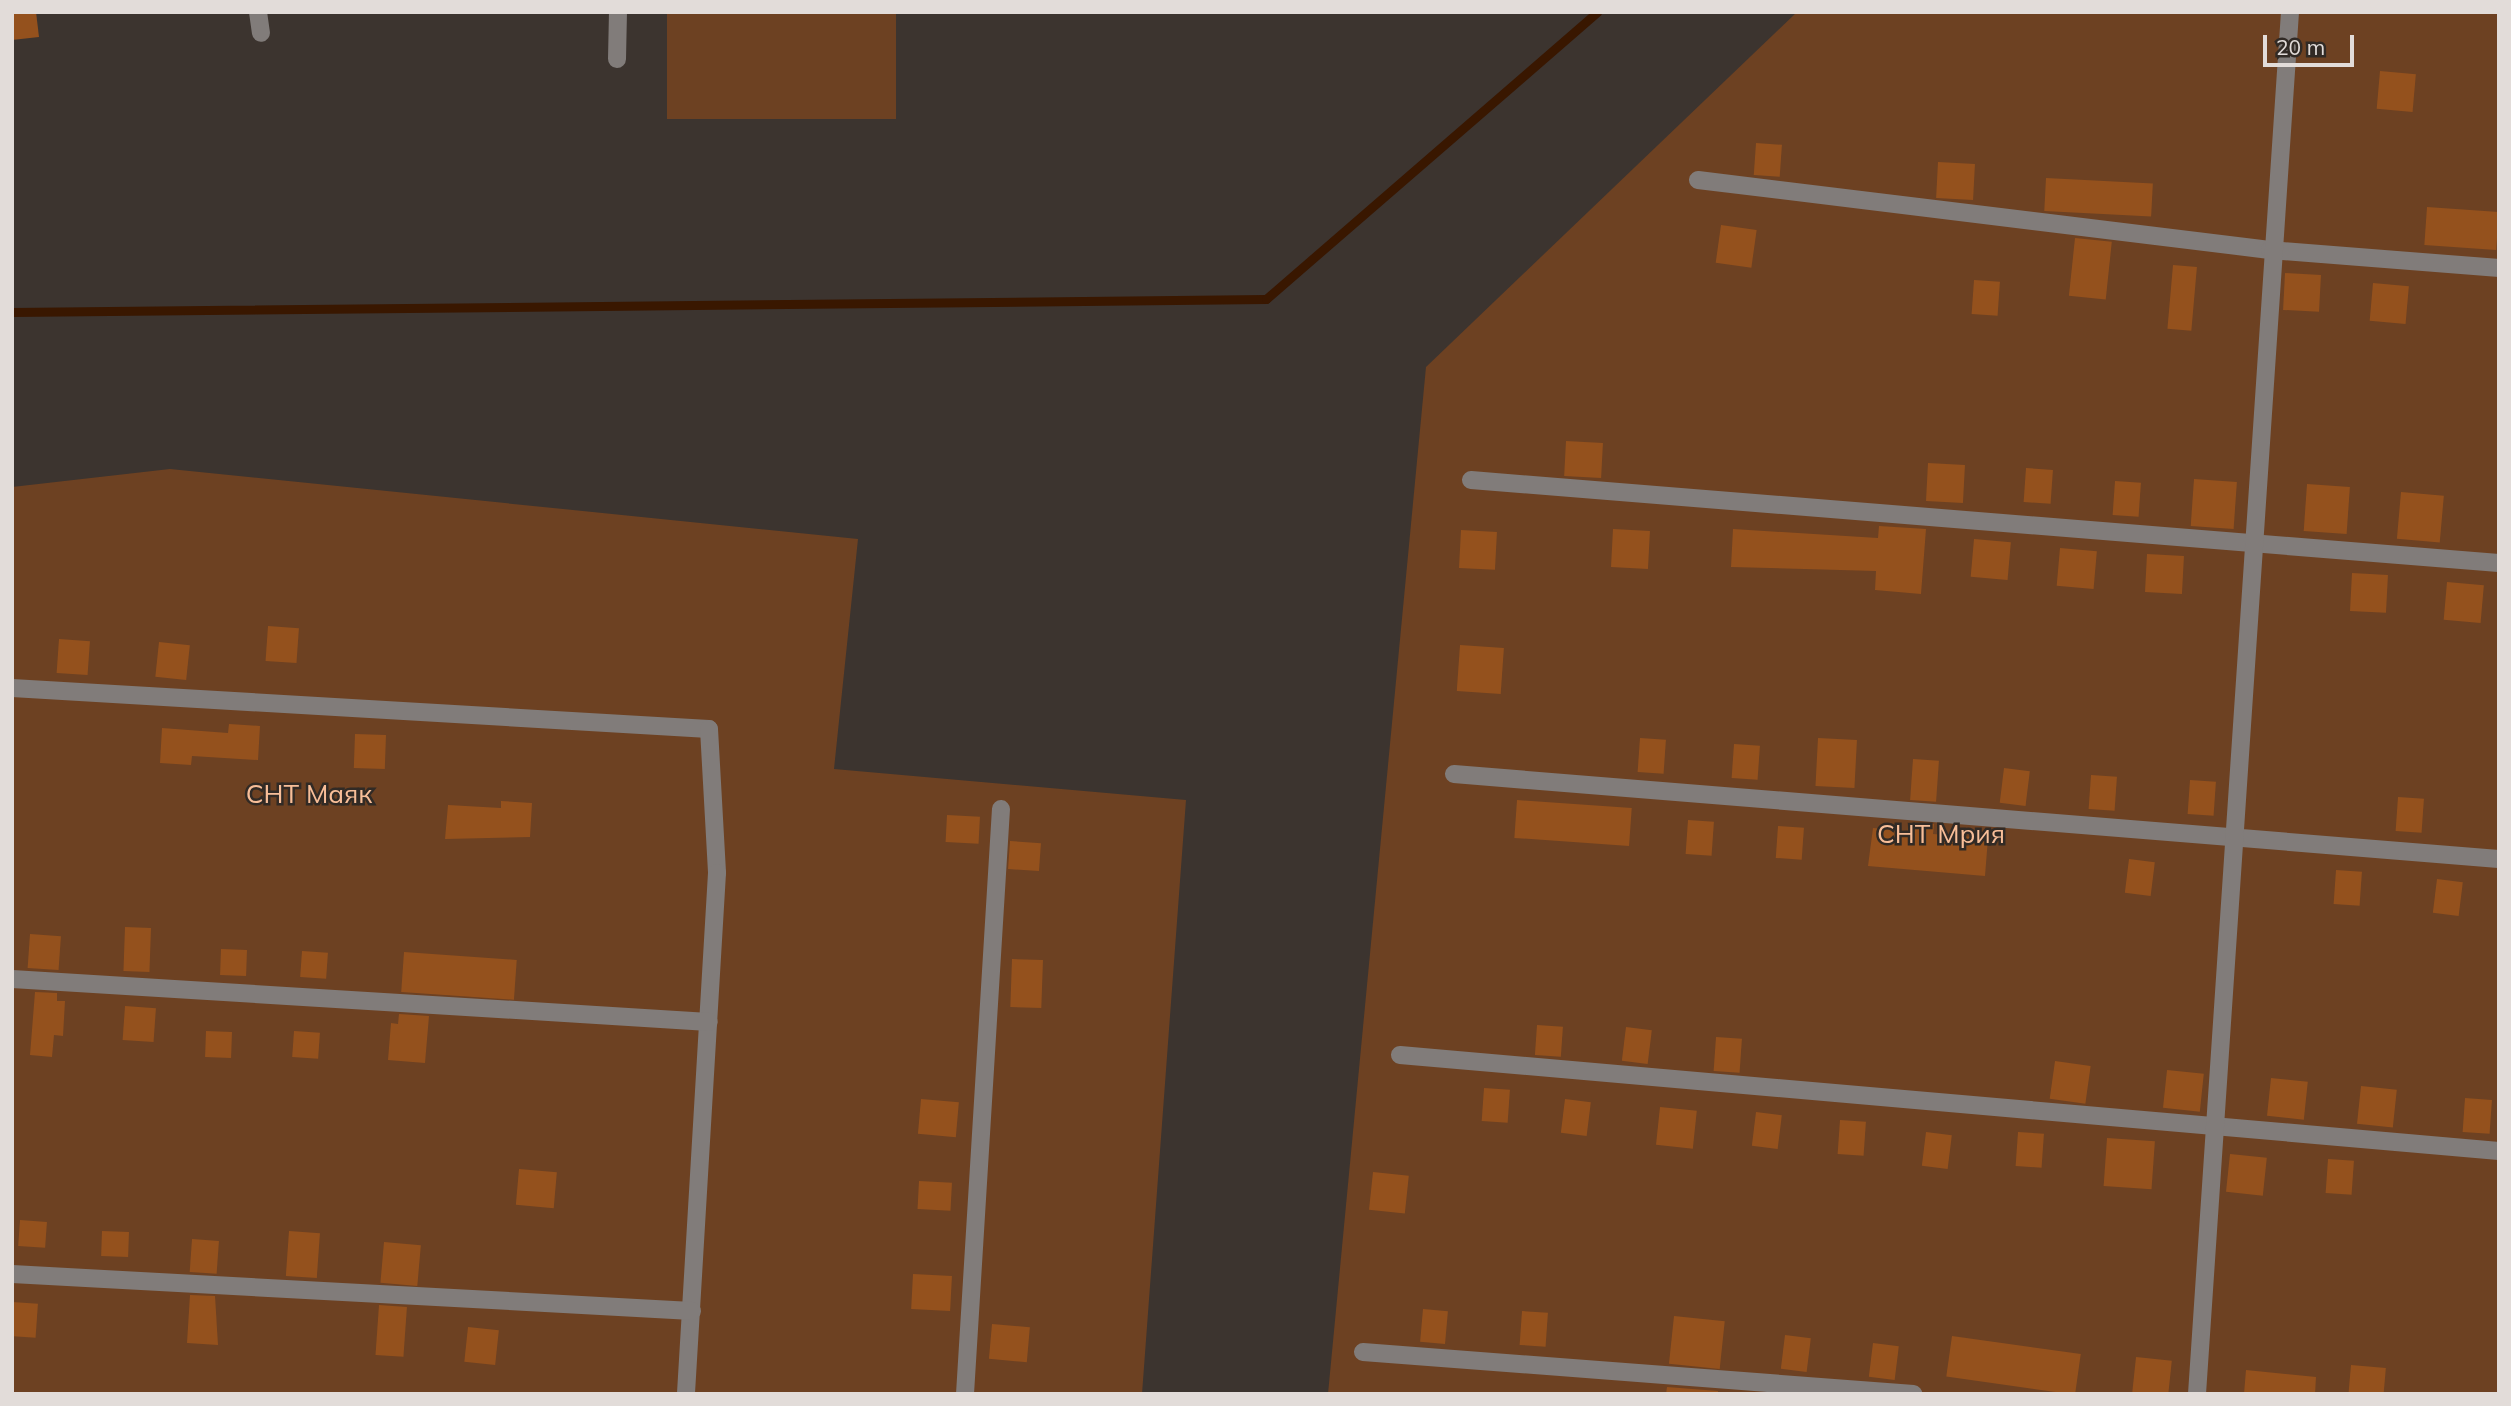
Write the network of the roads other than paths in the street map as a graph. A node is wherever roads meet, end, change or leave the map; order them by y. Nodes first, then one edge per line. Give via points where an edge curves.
1 (258, 12) edge
2 (618, 12) edge
3 (2290, 12) edge
4 (261, 33) dead end
5 (617, 59) dead end
6 (1698, 180) dead end
7 (2270, 250) junction
8 (2499, 268) edge
9 (1471, 480) dead end
10 (2255, 545) junction
11 (2499, 563) edge
12 (12, 688) edge
13 (1454, 774) dead end
14 (1001, 809) dead end
15 (2235, 838) junction
16 (2499, 859) edge
17 (12, 979) edge
18 (709, 1022) junction
19 (1400, 1055) dead end
20 (2216, 1129) junction
21 (2499, 1152) edge
22 (12, 1273) edge
23 (692, 1311) junction
24 (1363, 1352) dead end
25 (687, 1394) edge
26 (965, 1394) edge
27 (1913, 1394) edge
28 (2197, 1394) edge

1 - 4 street
2 - 5 street
3 - 7 street
6 - 7 street
7 - 8 street
7 - 10 street
9 - 10 street
10 - 11 street
10 - 15 street
12 - 18 street via 709,729 717,873
13 - 15 street
14 - 26 street
15 - 16 street
15 - 20 street
17 - 18 street
18 - 23 street
19 - 20 street
20 - 21 street
20 - 28 street
22 - 23 street
23 - 25 street
24 - 27 street

